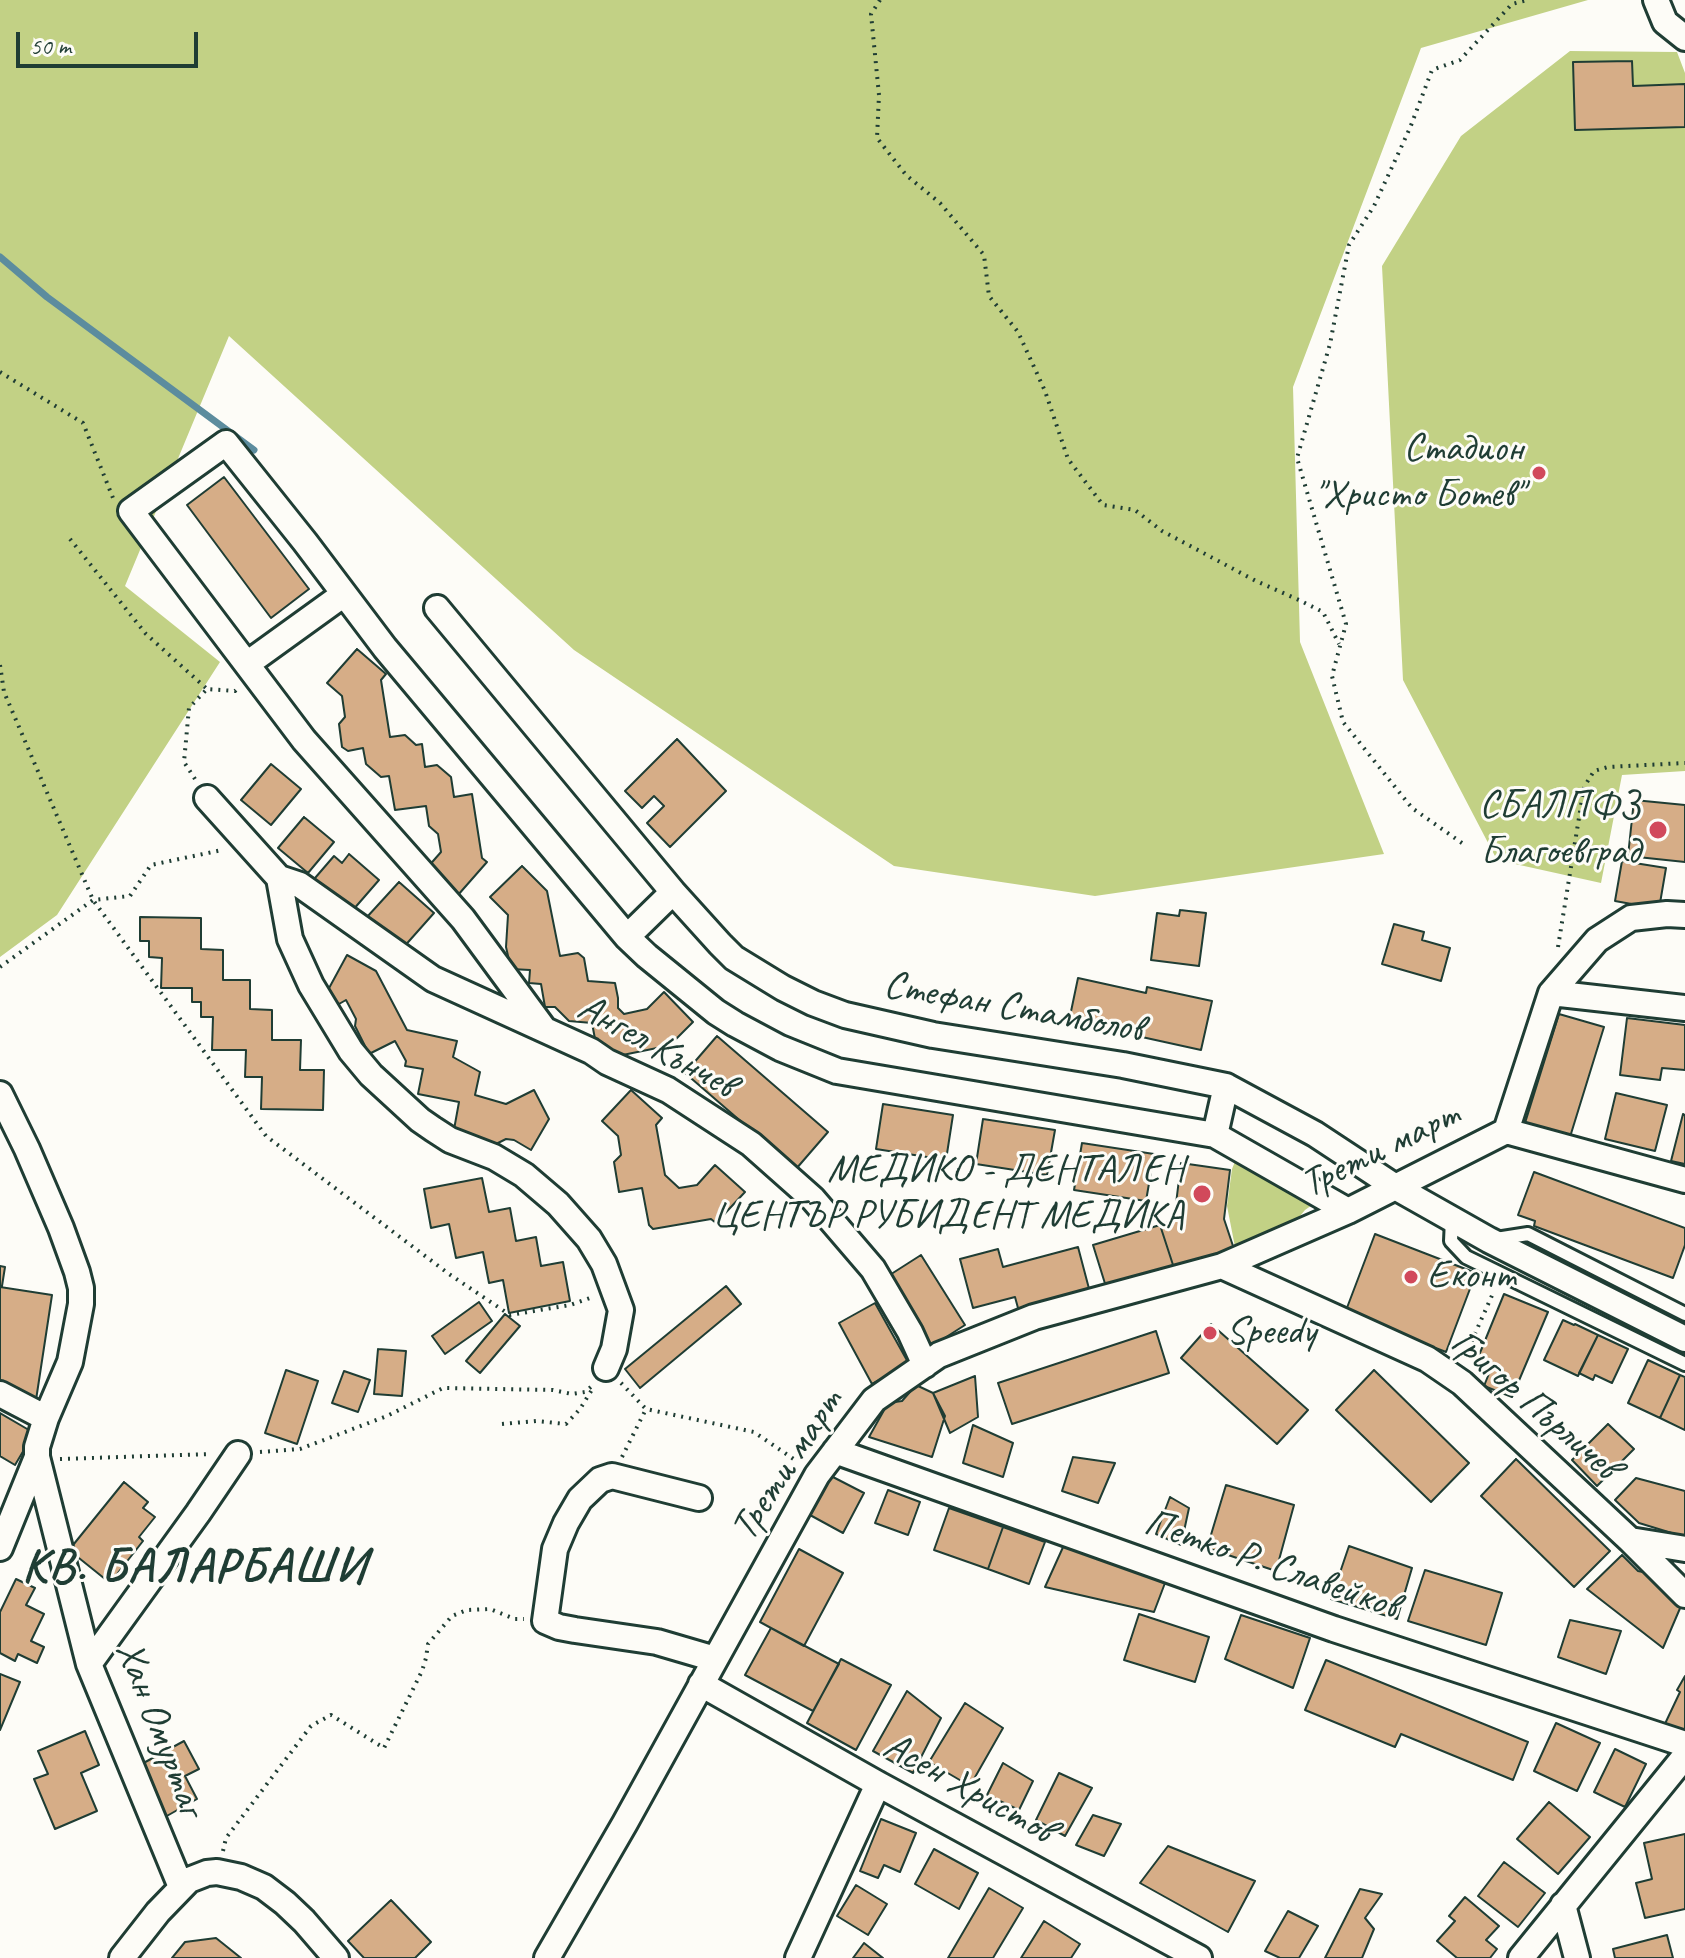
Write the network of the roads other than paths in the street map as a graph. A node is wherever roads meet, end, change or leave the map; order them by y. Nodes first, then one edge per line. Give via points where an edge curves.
1 (1656, 0) edge
2 (1685, 38) edge
3 (344, 594) junction
4 (437, 608) dead end
5 (247, 664) junction
6 (207, 798) road end
7 (279, 878) junction
8 (673, 892) junction
9 (1685, 915) edge
10 (627, 937) junction
11 (1551, 993) junction
12 (1685, 1008) edge
13 (544, 1029) junction
14 (1226, 1086) junction
15 (0, 1094) edge
16 (1506, 1131) junction
17 (1215, 1135) junction
18 (1685, 1180) edge
19 (1397, 1188) junction
20 (1348, 1211) junction
21 (1452, 1219) junction
22 (1489, 1240) junction
23 (1222, 1266) junction
24 (1685, 1314) edge
25 (1685, 1339) edge
26 (1685, 1364) edge
27 (925, 1365) junction
28 (606, 1368) road end
29 (0, 1394) edge
30 (46, 1418) junction
31 (835, 1451) junction
32 (37, 1452) junction
33 (238, 1454) road end
34 (699, 1498) dead end
35 (1630, 1540) junction
36 (0, 1548) edge
37 (1685, 1549) edge
38 (1685, 1595) edge
39 (715, 1659) junction
40 (89, 1664) junction
41 (701, 1684) junction
42 (1685, 1744) edge
43 (1685, 1756) edge
44 (878, 1784) junction
45 (181, 1887) junction
46 (1563, 1905) junction
47 (122, 1958) edge
48 (336, 1958) edge
49 (547, 1958) edge
50 (798, 1958) edge
51 (1199, 1958) edge
52 (1521, 1958) edge
53 (1577, 1958) edge

1 - 2 street via 1665,22
3 - 5 street
3 - 5 street via 226,443 131,511
3 - 10 street
4 - 8 street, Стефан Стамболов
5 - 13 street via 304,740 463,919
6 - 7 street
7 - 13 street, Ангел Кънчев via 300,885 433,979
7 - 28 street via 290,939 311,985 371,1075 450,1140 524,1175 589,1239 621,1310
8 - 10 street
8 - 14 street, Стефан Стамболов via 734,958 845,1015 954,1040
9 - 11 street via 1631,918 1597,940
10 - 17 street via 735,1024 819,1065
11 - 12 street
11 - 16 street
13 - 27 street, Ангел Кънчев via 668,1090 751,1144 813,1199 873,1269
14 - 17 street
14 - 19 street, Стефан Стамболов via 1315,1134
15 - 30 street via 61,1228 81,1288 70,1362
16 - 18 street, Трети март
16 - 19 street, Трети март
17 - 20 street
19 - 20 street, Трети март
19 - 21 street, Стефан Стамболов
20 - 23 street, Трети март
21 - 22 street, Стефан Стамболов
21 - 26 lane via 1451,1241 1466,1257
22 - 24 lane via 1528,1234
22 - 25 street, Стефан Стамболов
23 - 27 street, Трети март via 1034,1317
23 - 35 street, Григор Пърличев via 1427,1359 1455,1378
27 - 31 street, Трети март via 874,1400
29 - 30 street
30 - 32 street
31 - 39 street, Трети март
31 - 42 street, Петко Р. Славейков via 1334,1629
32 - 36 street
32 - 40 street, Хан Омуртаг
33 - 40 street
34 - 39 street via 612,1476 600,1480 580,1499 555,1549 545,1621
35 - 37 street
35 - 38 street, Григор Пърличев
39 - 41 street, Трети март
40 - 45 street, Хан Омуртаг
41 - 44 street, Асен Христов
41 - 49 street, Трети март
43 - 46 street
44 - 50 street
44 - 51 street, Асен Христов
45 - 47 street
45 - 48 street via 217,1872 264,1887
46 - 52 street
46 - 53 street

